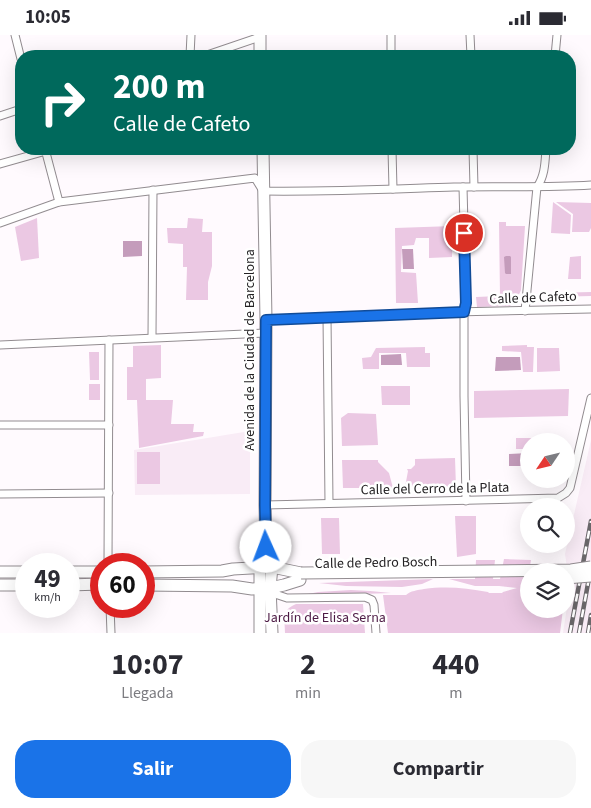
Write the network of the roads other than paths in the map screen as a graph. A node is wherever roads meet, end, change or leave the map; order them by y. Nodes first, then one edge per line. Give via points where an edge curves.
1 (15, 35) edge
2 (191, 35) edge
3 (390, 35) edge
4 (470, 35) edge
5 (556, 35) edge
6 (260, 36) edge
7 (19, 50) edge
8 (190, 50) edge
9 (221, 50) edge
10 (260, 50) edge
11 (391, 50) edge
12 (471, 50) edge
13 (555, 50) edge
14 (15, 111) edge
15 (0, 116) edge
16 (30, 155) edge
17 (47, 155) edge
18 (263, 155) edge
19 (392, 155) edge
20 (473, 155) edge
21 (546, 155) edge
22 (0, 164) edge
23 (591, 185) edge
24 (463, 187) junction
25 (474, 187) junction
26 (537, 187) junction
27 (393, 189) junction
28 (153, 190) junction
29 (264, 191) junction
30 (59, 201) junction
31 (0, 223) edge
32 (591, 309) edge
33 (525, 311) junction
34 (464, 312) junction
35 (327, 317) junction
36 (266, 320) junction
37 (266, 333) junction
38 (152, 337) junction
39 (109, 340) junction
40 (0, 345) edge
41 (591, 398) edge
42 (0, 425) edge
43 (109, 425) junction
44 (109, 493) junction
45 (0, 494) edge
46 (466, 501) junction
47 (329, 503) junction
48 (265, 505) junction
49 (108, 553) edge
50 (266, 567) junction
51 (591, 567) edge
52 (155, 571) edge
53 (0, 572) edge
54 (15, 572) edge
55 (301, 576) junction
56 (591, 576) edge
57 (520, 577) edge
58 (575, 577) edge
59 (0, 585) edge
60 (15, 585) edge
61 (155, 585) edge
62 (284, 585) junction
63 (261, 588) junction
64 (110, 618) edge
65 (111, 633) edge
66 (260, 633) edge
67 (272, 633) edge
68 (376, 633) edge

1 - 7 street
2 - 8 street
3 - 11 street
4 - 12 street
5 - 13 street
6 - 9 street
6 - 10 main road
14 - 15 street
16 - 22 street
17 - 30 street
18 - 29 main road, Avenida de la Ciudad de Barcelona
19 - 27 street
20 - 25 street
21 - 26 street via 542,181
23 - 26 street
24 - 25 street
24 - 27 street
24 - 34 street
25 - 26 street
26 - 33 street
27 - 29 street
28 - 29 street via 255,178
28 - 30 street
28 - 38 street
29 - 36 main road, Avenida de la Ciudad de Barcelona
30 - 31 street
32 - 33 street, Calle de Cafeto
33 - 34 street, Calle de Cafeto
34 - 35 street, Calle de Cafeto
34 - 46 street
35 - 36 street, Calle de Cafeto
35 - 47 street
36 - 37 main road, Avenida de la Ciudad de Barcelona
37 - 38 street
37 - 48 main road, Avenida de la Ciudad de Barcelona
38 - 39 street
39 - 40 street
39 - 43 street
41 - 46 street, Calle del Cerro de la Plata via 570,488 563,496
42 - 43 street
43 - 44 street
44 - 45 street
44 - 49 street
46 - 47 street, Calle del Cerro de la Plata
47 - 48 street, Calle del Cerro de la Plata
48 - 50 main road, Avenida de la Ciudad de Barcelona
50 - 52 main road
50 - 55 main road, Calle de Pedro Bosch
50 - 62 main road via 286,571 289,575
50 - 63 main road, Avenida de la Ciudad de Barcelona
50 - 63 main road via 245,572 245,583
51 - 55 main road, Calle de Pedro Bosch, bridge
53 - 54 main road
55 - 57 main road, Calle de Pedro Bosch
55 - 62 main road, Calle de Pedro Bosch
56 - 58 main road, bridge
59 - 60 main road
61 - 63 main road
62 - 63 main road, Calle de Pedro Bosch
63 - 66 main road, Avenida de la Ciudad de Barcelona
63 - 67 main road, Avenida de la Ciudad de Barcelona
63 - 68 street via 287,598 372,599
64 - 65 street

